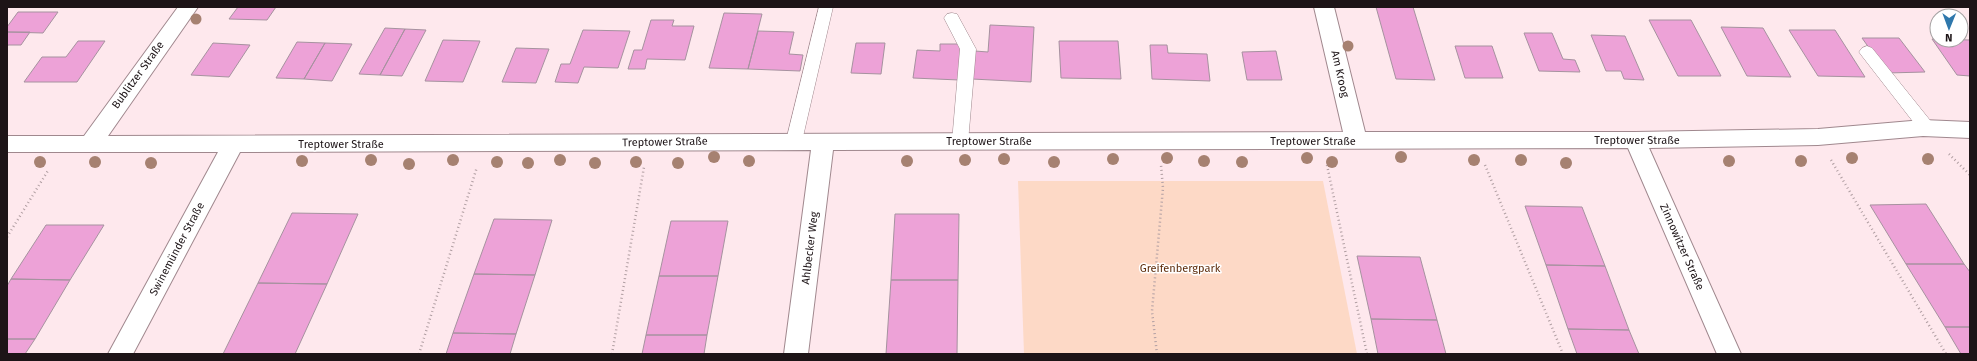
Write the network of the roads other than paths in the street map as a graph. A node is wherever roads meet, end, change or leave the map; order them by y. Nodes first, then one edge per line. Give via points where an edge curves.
1 (188, 7) edge
2 (826, 7) edge
3 (1324, 7) edge
4 (952, 18) dead end
5 (1867, 52) dead end
6 (1927, 128) junction
7 (1970, 130) edge
8 (794, 140) junction
9 (1635, 140) junction
10 (1356, 141) junction
11 (823, 142) junction
12 (960, 142) junction
13 (7, 144) edge
14 (90, 144) junction
15 (234, 144) junction
16 (120, 354) edge
17 (796, 354) edge
18 (1729, 354) edge

1 - 14 street, Bublitzer Straße
2 - 8 lane
3 - 10 street, Am Kroog
4 - 12 lane via 968,49
5 - 6 lane
6 - 7 street, Treptower Straße
6 - 9 street, Treptower Straße via 1818,138
8 - 11 street, Treptower Straße
8 - 15 street, Treptower Straße
9 - 10 street, Treptower Straße
9 - 18 street, Zinnowitzer Straße
10 - 12 street, Treptower Straße
11 - 12 street, Treptower Straße
11 - 17 street, Ahlbecker Weg
13 - 14 street, Treptower Straße
14 - 15 street, Treptower Straße
15 - 16 street, Swinemünder Straße

